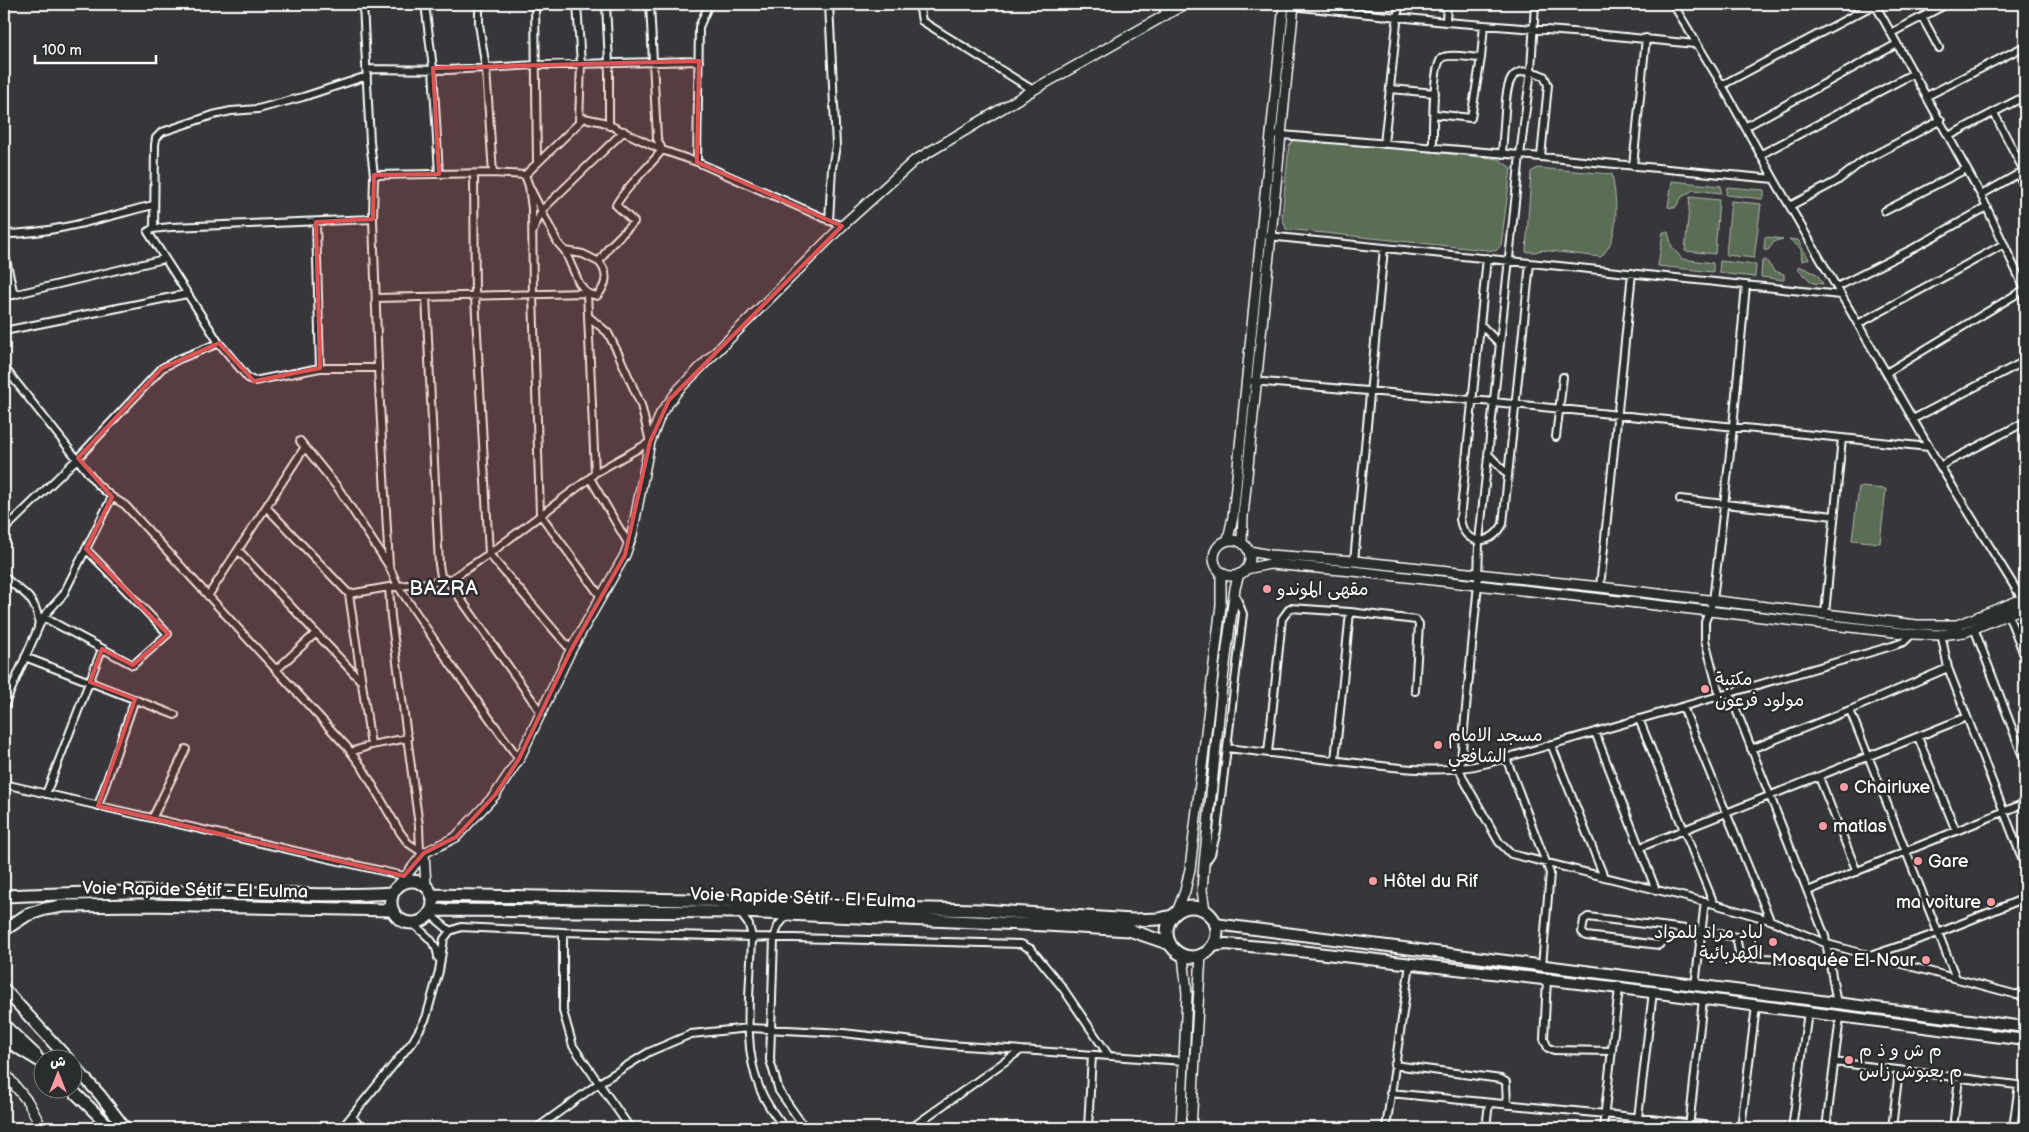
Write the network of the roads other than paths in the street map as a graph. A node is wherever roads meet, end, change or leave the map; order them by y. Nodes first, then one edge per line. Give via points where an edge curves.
1 (363, 4) edge
2 (425, 4) edge
3 (479, 4) edge
4 (534, 4) edge
5 (576, 4) edge
6 (606, 4) edge
7 (650, 4) edge
8 (709, 4) edge
9 (829, 4) edge
10 (919, 4) edge
11 (1163, 4) edge
12 (1185, 4) edge
13 (1399, 4) edge
14 (1447, 4) edge
15 (1535, 4) edge
16 (1673, 4) edge
17 (1883, 4) edge
18 (1947, 4) edge
19 (1284, 5) edge
20 (1294, 5) edge
21 (1876, 6) junction
22 (1165, 16) junction
23 (1398, 16) junction
24 (1922, 17) junction
25 (1446, 22) junction
26 (1484, 25) junction
27 (1532, 29) junction
28 (1891, 33) junction
29 (1646, 38) junction
30 (1695, 44) junction
31 (1897, 44) junction
32 (2025, 46) edge
33 (1939, 48) dead end
34 (1481, 58) junction
35 (699, 61) junction
36 (653, 62) junction
37 (609, 63) junction
38 (581, 64) junction
39 (536, 65) junction
40 (433, 68) junction
41 (486, 68) junction
42 (1531, 70) junction
43 (367, 72) junction
44 (1914, 73) junction
45 (1722, 85) junction
46 (1391, 89) junction
47 (1033, 90) junction
48 (1435, 93) junction
49 (1927, 96) junction
50 (2025, 96) edge
51 (1994, 112) junction
52 (1434, 114) junction
53 (1941, 120) junction
54 (579, 122) junction
55 (609, 126) junction
56 (1745, 127) junction
57 (624, 131) junction
58 (1270, 134) junction
59 (1281, 134) junction
60 (1949, 136) junction
61 (1384, 144) junction
62 (1433, 148) junction
63 (662, 150) junction
64 (1502, 154) junction
65 (1520, 155) junction
66 (1760, 155) junction
67 (1541, 157) junction
68 (696, 162) junction
69 (537, 163) junction
70 (1633, 166) junction
71 (1966, 169) junction
72 (2022, 172) edge
73 (493, 173) junction
74 (439, 174) junction
75 (474, 174) junction
76 (525, 175) junction
77 (374, 176) junction
78 (1774, 179) junction
79 (529, 186) junction
80 (2025, 187) edge
81 (1981, 195) junction
82 (154, 205) junction
83 (1790, 206) junction
84 (1987, 207) junction
85 (542, 210) junction
86 (1885, 211) dead end
87 (373, 219) junction
88 (829, 220) junction
89 (316, 222) junction
90 (842, 226) junction
91 (154, 229) junction
92 (4, 234) edge
93 (532, 234) junction
94 (1260, 235) junction
95 (1272, 236) junction
96 (2004, 244) junction
97 (1384, 248) junction
98 (565, 251) junction
99 (4, 256) edge
100 (1487, 258) junction
101 (164, 259) junction
102 (1508, 261) junction
103 (599, 262) junction
104 (1530, 263) junction
105 (1632, 274) junction
106 (1746, 285) junction
107 (1837, 288) junction
108 (2025, 290) edge
109 (586, 293) junction
110 (14, 294) junction
111 (187, 294) junction
112 (533, 295) junction
113 (1841, 295) junction
114 (4, 297) edge
115 (426, 297) junction
116 (475, 297) junction
117 (376, 298) junction
118 (588, 316) junction
119 (1480, 324) junction
120 (1858, 324) junction
121 (4, 331) edge
122 (220, 343) junction
123 (1500, 344) junction
124 (2025, 361) edge
125 (4, 367) edge
126 (320, 368) junction
127 (378, 368) junction
128 (1886, 373) junction
129 (1562, 378) dead end
130 (1246, 380) junction
131 (1256, 382) junction
132 (1370, 391) junction
133 (1472, 400) junction
134 (1494, 402) junction
135 (1515, 404) junction
136 (1559, 409) junction
137 (1617, 415) junction
138 (1913, 419) junction
139 (2025, 422) edge
140 (1733, 427) junction
141 (1556, 437) dead end
142 (1842, 438) junction
143 (300, 441) dead end
144 (650, 442) junction
145 (1929, 446) junction
146 (305, 447) junction
147 (1488, 454) junction
148 (78, 458) junction
149 (1940, 466) junction
150 (592, 475) junction
151 (1508, 475) junction
152 (112, 497) junction
153 (1680, 499) dead end
154 (1723, 505) junction
155 (266, 507) junction
156 (540, 514) junction
157 (1834, 516) junction
158 (4, 530) edge
159 (1228, 540) junction
160 (1479, 540) junction
161 (1242, 542) junction
162 (629, 545) junction
163 (86, 549) junction
164 (238, 550) junction
165 (1249, 551) junction
166 (489, 554) junction
167 (1354, 562) junction
168 (389, 566) junction
169 (1243, 572) junction
170 (1221, 573) junction
171 (4, 576) edge
172 (1478, 579) junction
173 (448, 582) junction
174 (398, 586) junction
175 (389, 587) junction
176 (1600, 588) junction
177 (1235, 593) junction
178 (349, 594) junction
179 (208, 596) junction
180 (601, 597) junction
181 (1713, 601) junction
182 (2025, 602) edge
183 (1709, 611) junction
184 (2006, 611) junction
185 (1350, 612) junction
186 (1825, 614) junction
187 (44, 617) junction
188 (1917, 625) junction
189 (1974, 628) junction
190 (1941, 631) junction
191 (316, 632) junction
192 (1912, 634) junction
193 (35, 636) junction
194 (102, 649) junction
195 (571, 650) junction
196 (25, 657) junction
197 (2025, 657) edge
198 (1948, 668) junction
199 (276, 670) junction
200 (90, 682) junction
201 (362, 682) junction
202 (1415, 691) dead end
203 (1730, 694) junction
204 (1720, 697) junction
205 (135, 699) junction
206 (4, 706) edge
207 (1683, 707) junction
208 (1850, 710) junction
209 (542, 714) junction
210 (175, 715) dead end
211 (1967, 717) junction
212 (1638, 720) junction
213 (1595, 732) junction
214 (1918, 737) junction
215 (408, 738) junction
216 (371, 744) junction
217 (1550, 744) junction
218 (1227, 748) junction
219 (1751, 749) junction
220 (186, 750) dead end
221 (350, 752) junction
222 (1268, 753) junction
223 (1869, 757) junction
224 (1506, 758) junction
225 (519, 759) junction
226 (1335, 760) junction
227 (2025, 762) edge
228 (1460, 770) junction
229 (1818, 777) junction
230 (4, 784) edge
231 (46, 794) junction
232 (1770, 796) junction
233 (2025, 803) edge
234 (98, 806) junction
235 (2004, 812) junction
236 (1726, 813) junction
237 (153, 818) junction
238 (1684, 830) junction
239 (1956, 832) junction
240 (1641, 847) junction
241 (422, 852) junction
242 (1906, 852) junction
243 (1547, 863) junction
244 (1204, 864) junction
245 (2025, 866) edge
246 (1857, 872) junction
247 (404, 876) junction
248 (1604, 877) junction
249 (395, 890) junction
250 (430, 890) junction
251 (1656, 890) junction
252 (1808, 891) junction
253 (4, 896) edge
254 (2025, 898) edge
255 (1705, 902) junction
256 (1714, 904) junction
257 (392, 910) junction
258 (1205, 911) junction
259 (431, 912) junction
260 (739, 912) junction
261 (788, 914) junction
262 (1175, 914) junction
263 (1770, 920) junction
264 (412, 923) junction
265 (1215, 924) junction
266 (1666, 928) junction
267 (4, 930) edge
268 (450, 931) junction
269 (1702, 931) junction
270 (563, 932) junction
271 (1938, 933) junction
272 (752, 937) junction
273 (774, 938) junction
274 (1170, 944) junction
275 (1827, 944) junction
276 (1212, 946) junction
277 (1201, 954) junction
278 (1183, 955) junction
279 (1872, 956) junction
280 (1783, 959) dead end
281 (1410, 964) junction
282 (1542, 966) junction
283 (439, 970) junction
284 (1956, 978) junction
285 (1547, 979) junction
286 (1695, 986) junction
287 (1619, 988) junction
288 (4, 989) edge
289 (2025, 991) edge
290 (1653, 992) junction
291 (2016, 994) junction
292 (2025, 997) edge
293 (1703, 999) junction
294 (1837, 1004) junction
295 (1756, 1006) junction
296 (1808, 1012) junction
297 (1840, 1016) junction
298 (4, 1025) edge
299 (2025, 1027) edge
300 (749, 1028) junction
301 (770, 1028) junction
302 (4, 1039) edge
303 (2025, 1040) edge
304 (60, 1050) edge
305 (1021, 1050) junction
306 (1612, 1051) junction
307 (32, 1052) edge
308 (32, 1055) edge
309 (1092, 1055) junction
310 (1109, 1056) junction
311 (1184, 1061) junction
312 (1834, 1062) junction
313 (1394, 1065) junction
314 (1899, 1070) junction
315 (4, 1072) edge
316 (82, 1076) edge
317 (1959, 1078) junction
318 (599, 1084) junction
319 (2022, 1085) edge
320 (1390, 1093) junction
321 (82, 1100) edge
322 (1489, 1103) junction
323 (1507, 1104) junction
324 (1605, 1114) junction
325 (352, 1116) junction
326 (1638, 1118) junction
327 (1689, 1126) edge
328 (42, 1128) edge
329 (111, 1128) edge
330 (125, 1128) edge
331 (342, 1128) edge
332 (361, 1128) edge
333 (537, 1128) edge
334 (630, 1128) edge
335 (784, 1128) edge
336 (805, 1128) edge
337 (911, 1128) edge
338 (1088, 1128) edge
339 (1181, 1128) edge
340 (1191, 1128) edge
341 (1386, 1128) edge
342 (1486, 1128) edge
343 (1603, 1128) edge
344 (1730, 1128) edge
345 (1741, 1128) edge
346 (1792, 1128) edge
347 (1826, 1128) edge
348 (1892, 1128) edge
349 (1953, 1128) edge
350 (2013, 1128) edge

1 - 43 street
2 - 40 street
3 - 41 street
4 - 39 street
5 - 38 street
6 - 37 street
7 - 36 street
8 - 35 street via 699,27
9 - 88 street via 836,146
10 - 47 street via 922,21
11 - 22 street
12 - 22 street
13 - 23 street
14 - 25 street
15 - 27 street
16 - 30 street
17 - 21 street
18 - 24 street
19 - 20 street
19 - 58 street
20 - 23 street
20 - 59 street
21 - 28 street
21 - 45 street
22 - 47 street
23 - 25 street
23 - 46 street
24 - 28 street
24 - 33 street
25 - 26 street
26 - 27 street
26 - 34 street
27 - 29 street
27 - 42 street
28 - 31 street
29 - 30 street
29 - 70 street
30 - 45 street
31 - 44 street
31 - 56 street
32 - 49 street
34 - 48 street via 1442,58 1438,65
34 - 52 street via 1471,118
35 - 36 street
35 - 68 street
36 - 37 street
36 - 63 street via 657,138
37 - 38 street
37 - 55 street
38 - 39 street
38 - 54 street
39 - 41 street
39 - 69 street
40 - 41 street
40 - 43 street
40 - 74 street
41 - 73 street
42 - 64 street via 1516,74 1507,85
42 - 65 street
42 - 67 street via 1544,76 1548,86
43 - 77 street
43 - 82 street via 303,97 258,109 213,115 162,132 155,145
44 - 49 street
44 - 66 street
45 - 56 street
46 - 48 street
46 - 61 street
47 - 90 street via 914,161
48 - 52 street
49 - 53 street
50 - 51 street
51 - 60 street
51 - 72 street
52 - 62 street
53 - 60 street
53 - 83 street via 1863,161 1837,181
54 - 55 street via 584,118 592,119
54 - 69 street
55 - 57 street
56 - 66 street
57 - 63 street
57 - 85 street
58 - 59 street
58 - 94 street
59 - 61 street
59 - 95 street
60 - 71 street
61 - 62 street
62 - 64 street
63 - 68 street
63 - 103 street via 624,191 616,205 634,222
64 - 65 street
65 - 67 street
65 - 102 street
66 - 78 street
67 - 70 street
68 - 88 street
69 - 76 street
70 - 78 street
71 - 81 street
71 - 86 street
72 - 80 street
72 - 81 street
73 - 75 street
73 - 76 street
74 - 75 street
74 - 77 street
75 - 116 street
76 - 79 street
77 - 87 street
78 - 83 street
79 - 85 street
79 - 93 street
81 - 84 street
82 - 91 street
82 - 92 street via 67,226
83 - 107 street
84 - 96 street
84 - 107 street
85 - 93 street
85 - 98 street
87 - 89 street
87 - 117 street
88 - 90 street
89 - 91 street
89 - 126 street
90 - 144 street via 678,389 662,413
91 - 101 street via 148,232
93 - 112 street
94 - 95 street
94 - 130 street
95 - 97 street
95 - 131 street
96 - 108 street
96 - 120 street
97 - 100 street
97 - 132 street
98 - 103 street via 583,254
98 - 109 street
99 - 110 street
100 - 102 street
100 - 119 street
101 - 110 street
101 - 111 street
102 - 104 street
102 - 123 street
103 - 109 street via 607,277 596,296
104 - 105 street
104 - 135 street
105 - 106 street
105 - 137 street
106 - 113 street
106 - 140 street
107 - 113 street
108 - 128 street
109 - 112 street
109 - 118 street
110 - 114 street
111 - 121 street
111 - 122 street
112 - 116 street
112 - 156 street
113 - 120 street
115 - 116 street
115 - 117 street
115 - 173 street via 439,566 441,576
116 - 166 street
117 - 127 street
118 - 144 street via 608,334 618,353 642,405
118 - 150 street
119 - 123 street
119 - 133 street
120 - 128 street
122 - 126 street via 254,381
122 - 148 street via 162,368
123 - 134 street
124 - 138 street
125 - 148 street
126 - 127 street
127 - 168 street
128 - 138 street
129 - 136 street
130 - 131 street
130 - 159 street via 1234,517
131 - 132 street
131 - 161 street
132 - 133 street
132 - 167 street
133 - 134 street
133 - 160 street via 1460,519 1469,537
134 - 135 street
134 - 147 street
135 - 136 street
135 - 151 street
136 - 137 street
136 - 141 street
137 - 140 street
137 - 176 street
138 - 145 street
139 - 149 street
140 - 142 street
140 - 154 street
142 - 145 street
142 - 157 street
143 - 146 street
144 - 150 street
144 - 162 street
145 - 149 street
146 - 155 street
146 - 168 street via 338,488
147 - 151 street
147 - 160 street
148 - 152 street via 97,484
148 - 158 street
149 - 182 street
150 - 156 street
150 - 162 street
151 - 160 street via 1503,524 1494,536
152 - 163 street
152 - 179 street via 124,505
153 - 154 street
154 - 157 street
154 - 181 street
155 - 164 street
155 - 178 street
156 - 166 street
156 - 180 street
157 - 186 street
159 - 161 street
159 - 170 street via 1214,552 1214,562
160 - 172 street
161 - 165 street
162 - 180 street
163 - 187 street via 63,595
163 - 194 street via 168,634 132,665
164 - 179 street
164 - 191 street
165 - 167 street
165 - 169 street via 1250,560
166 - 173 street
166 - 195 street
167 - 172 street
168 - 174 street
169 - 170 street via 1230,576
169 - 172 street via 1275,564
169 - 177 street
170 - 262 street via 1221,604 1190,869
171 - 193 street via 32,600 40,621
172 - 176 street
172 - 183 street
172 - 228 street
173 - 174 street
173 - 209 street
174 - 175 street
174 - 225 street
175 - 178 street
175 - 215 street
176 - 181 street
177 - 218 street via 1243,614
177 - 244 street
178 - 201 street
179 - 199 street
180 - 195 street
181 - 183 street
181 - 186 street
182 - 184 street
183 - 192 street
183 - 204 street via 1705,640
184 - 189 street
184 - 190 street
184 - 197 street
185 - 202 street via 1416,620 1419,624
185 - 222 street via 1290,608 1286,611 1282,619
185 - 226 street
186 - 188 street
187 - 193 street
187 - 194 street
188 - 190 street
188 - 192 street
189 - 190 street via 1965,632
189 - 227 street
190 - 192 street
190 - 198 street
191 - 199 street
191 - 201 street
192 - 203 street via 1904,642 1892,646
193 - 196 street
194 - 200 street
195 - 209 street
196 - 200 street
196 - 206 street
198 - 208 street
198 - 211 street
199 - 221 street
200 - 205 street
200 - 231 street
201 - 216 street
203 - 204 street
203 - 219 street
204 - 207 street
205 - 210 street
205 - 234 street
207 - 212 street
207 - 236 street
208 - 219 street
208 - 223 street
209 - 225 street
211 - 214 street
211 - 235 street
212 - 213 street
212 - 238 street
213 - 217 street
213 - 240 street
214 - 223 street
214 - 239 street
215 - 216 street
215 - 241 street
216 - 221 street
217 - 224 street
217 - 248 street
218 - 222 street
218 - 244 street via 1218,832
219 - 232 street
220 - 237 street
221 - 241 street via 362,766 400,832 408,843
222 - 226 street
223 - 229 street
223 - 242 street
224 - 228 street
224 - 243 street
225 - 241 street via 495,795 456,837
226 - 228 street
228 - 243 street via 1505,849 1511,854
229 - 232 street
229 - 246 street
230 - 231 street
231 - 234 street
232 - 236 street
232 - 252 street
233 - 235 street
234 - 237 street
235 - 239 street
235 - 245 street
236 - 238 street
236 - 263 street
237 - 247 street
238 - 240 street
238 - 256 street
239 - 242 street
240 - 251 street
241 - 247 street
241 - 250 street
242 - 246 street
242 - 271 street
243 - 248 street
243 - 282 street via 1550,873
244 - 258 street via 1202,890
246 - 252 street
247 - 249 street
248 - 251 street
249 - 250 highway via 411,880
249 - 253 highway, Voie Rapide Sétif - El Eulma via 355,895 213,892
249 - 257 highway
250 - 259 highway
250 - 262 highway, Voie Rapide Sétif - El Eulma via 980,910 1132,920 1159,919
251 - 255 street
252 - 275 street
254 - 271 street
255 - 256 street
255 - 269 street
256 - 263 street
257 - 264 highway via 399,918
257 - 267 highway, Voie Rapide Sétif - El Eulma via 146,904 63,906 27,915
258 - 262 highway via 1191,907
258 - 265 highway
259 - 260 highway, Voie Rapide Sétif - El Eulma
259 - 264 highway
259 - 268 street
260 - 261 highway, Voie Rapide Sétif - El Eulma
260 - 272 street via 749,925
261 - 273 street via 778,926
261 - 274 highway, Voie Rapide Sétif - El Eulma via 1128,930
262 - 274 highway via 1167,930
263 - 275 street
264 - 283 street via 431,939 438,951
265 - 276 highway
265 - 282 main road
266 - 266 street via 1664,940 1659,945 1586,936 1582,932 1584,920 1588,917
266 - 269 street
268 - 270 street via 461,927
268 - 283 street via 444,939
269 - 280 street via 1736,937 1742,957
269 - 286 street
270 - 272 street
270 - 318 street via 563,1011 574,1046
271 - 279 street
271 - 284 street
272 - 273 street
272 - 300 street
273 - 301 street
273 - 310 street via 1020,944 1031,949 1062,987
274 - 278 highway
275 - 279 street
275 - 294 street
276 - 277 highway
276 - 281 main road via 1272,948
277 - 278 highway
277 - 340 street
278 - 311 street via 1187,994
279 - 284 street
281 - 285 main road
281 - 313 street
282 - 286 main road
283 - 325 street via 426,1018 413,1041
284 - 291 street
285 - 287 main road
285 - 306 street via 1544,1039 1548,1048
286 - 294 main road
287 - 290 main road
287 - 306 street
288 - 304 main road
289 - 291 street
290 - 293 main road
290 - 326 street
291 - 292 street
293 - 295 main road
293 - 327 street
294 - 299 main road
295 - 296 main road
295 - 345 street
296 - 297 main road
296 - 346 street
297 - 303 main road
297 - 312 street
298 - 307 main road
300 - 301 street
300 - 318 street via 691,1034 649,1052
300 - 335 street via 756,1076 766,1101
301 - 305 street
301 - 336 street via 770,1060 775,1081
302 - 308 highway
305 - 309 street
305 - 337 street
306 - 324 street
309 - 310 street
309 - 338 street
310 - 311 street
311 - 339 street
312 - 314 street
312 - 347 street
313 - 320 street
313 - 323 street via 1500,1079 1506,1082
314 - 317 street
314 - 348 street
315 - 328 street via 28,1102
316 - 330 main road
317 - 319 street
317 - 349 street
318 - 333 street
318 - 334 street
319 - 350 street
320 - 322 street
320 - 341 street
321 - 329 main road
322 - 323 street
322 - 342 street
323 - 324 street
324 - 326 street
324 - 343 street
325 - 331 street
325 - 332 street
326 - 327 street
327 - 344 street

